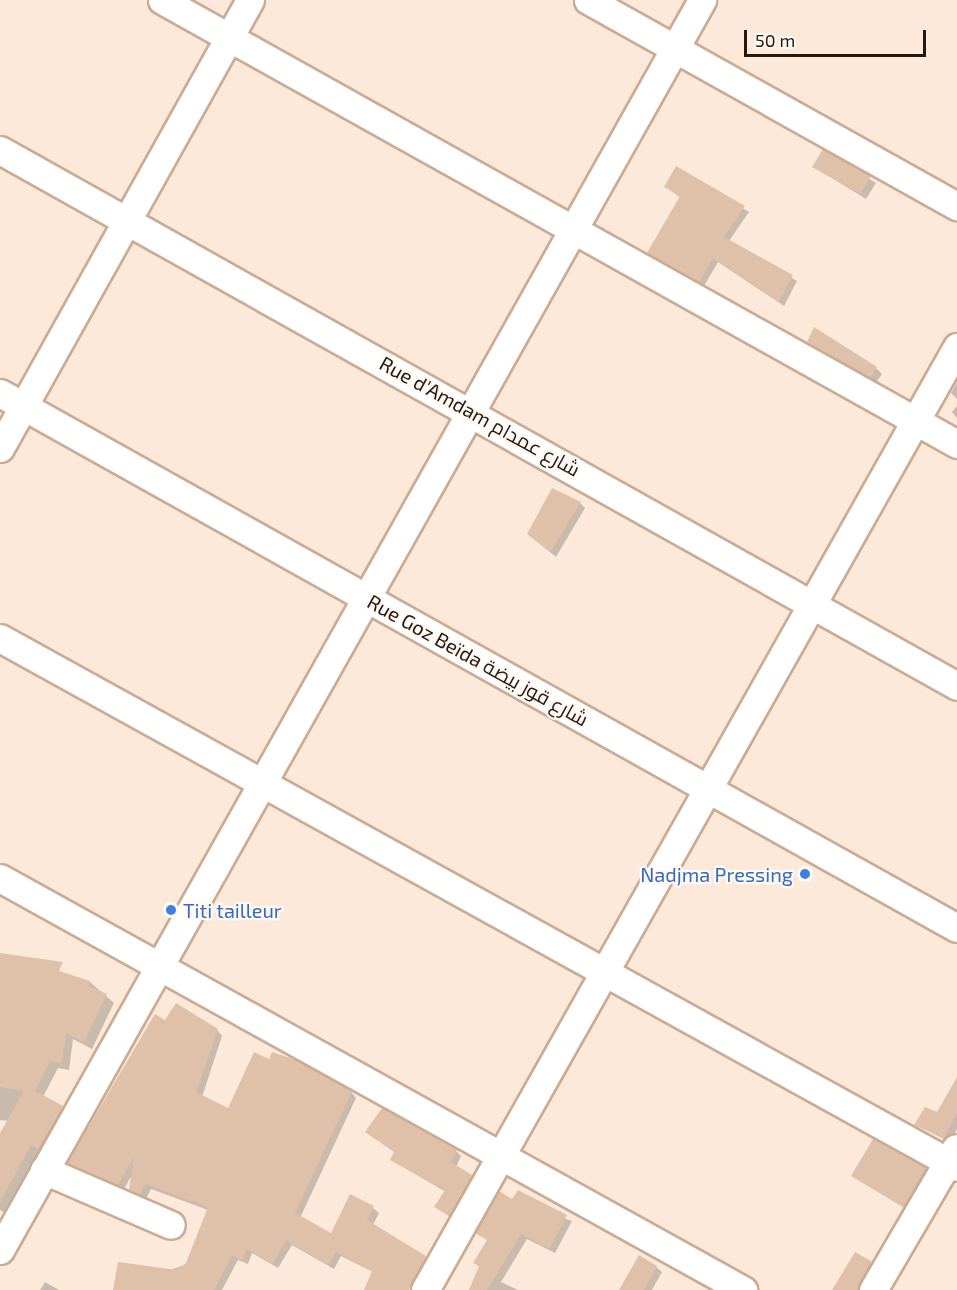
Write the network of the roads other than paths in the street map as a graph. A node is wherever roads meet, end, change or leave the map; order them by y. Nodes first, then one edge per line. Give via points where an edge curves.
1 (162, 0) edge
2 (250, 0) edge
3 (588, 0) edge
4 (702, 0) edge
5 (229, 37) junction
6 (675, 47) junction
7 (0, 150) edge
8 (957, 206) edge
9 (129, 222) junction
10 (574, 232) junction
11 (957, 347) edge
12 (0, 393) edge
13 (24, 406) junction
14 (468, 409) junction
15 (914, 420) junction
16 (957, 444) edge
17 (0, 448) edge
18 (365, 597) junction
19 (810, 605) junction
20 (0, 638) edge
21 (957, 686) edge
22 (262, 778) junction
23 (709, 789) junction
24 (0, 878) edge
25 (957, 928) edge
26 (157, 964) junction
27 (605, 971) junction
28 (500, 1156) junction
29 (954, 1159) edge
30 (44, 1170) junction
31 (171, 1225) dead end
32 (0, 1250) edge
33 (425, 1290) edge
34 (743, 1290) edge
35 (873, 1290) edge

1 - 5 street
2 - 5 street
3 - 6 street
4 - 6 street
5 - 9 street
5 - 10 street
6 - 8 street
6 - 10 street
7 - 9 street, Rue d'Amdam شارع عمدام
9 - 13 street
9 - 14 street, Rue d'Amdam شارع عمدام
10 - 14 street
10 - 15 street
11 - 15 street
12 - 13 street, Rue Goz Beïda شارع قوز بيضة
13 - 17 street
13 - 18 street, Rue Goz Beïda شارع قوز بيضة
14 - 18 street
14 - 19 street, Rue d'Amdam شارع عمدام
15 - 16 street
15 - 19 street
18 - 22 street
18 - 23 street, Rue Goz Beïda شارع قوز بيضة
19 - 21 street, Rue d'Amdam شارع عمدام
19 - 23 street
20 - 22 street
22 - 26 street
22 - 27 street
23 - 25 street, Rue Goz Beïda شارع قوز بيضة
23 - 27 street
24 - 26 street
26 - 28 street
26 - 30 street
27 - 28 street
27 - 29 street
28 - 33 street
28 - 34 street
29 - 35 street
30 - 31 street
30 - 32 street

